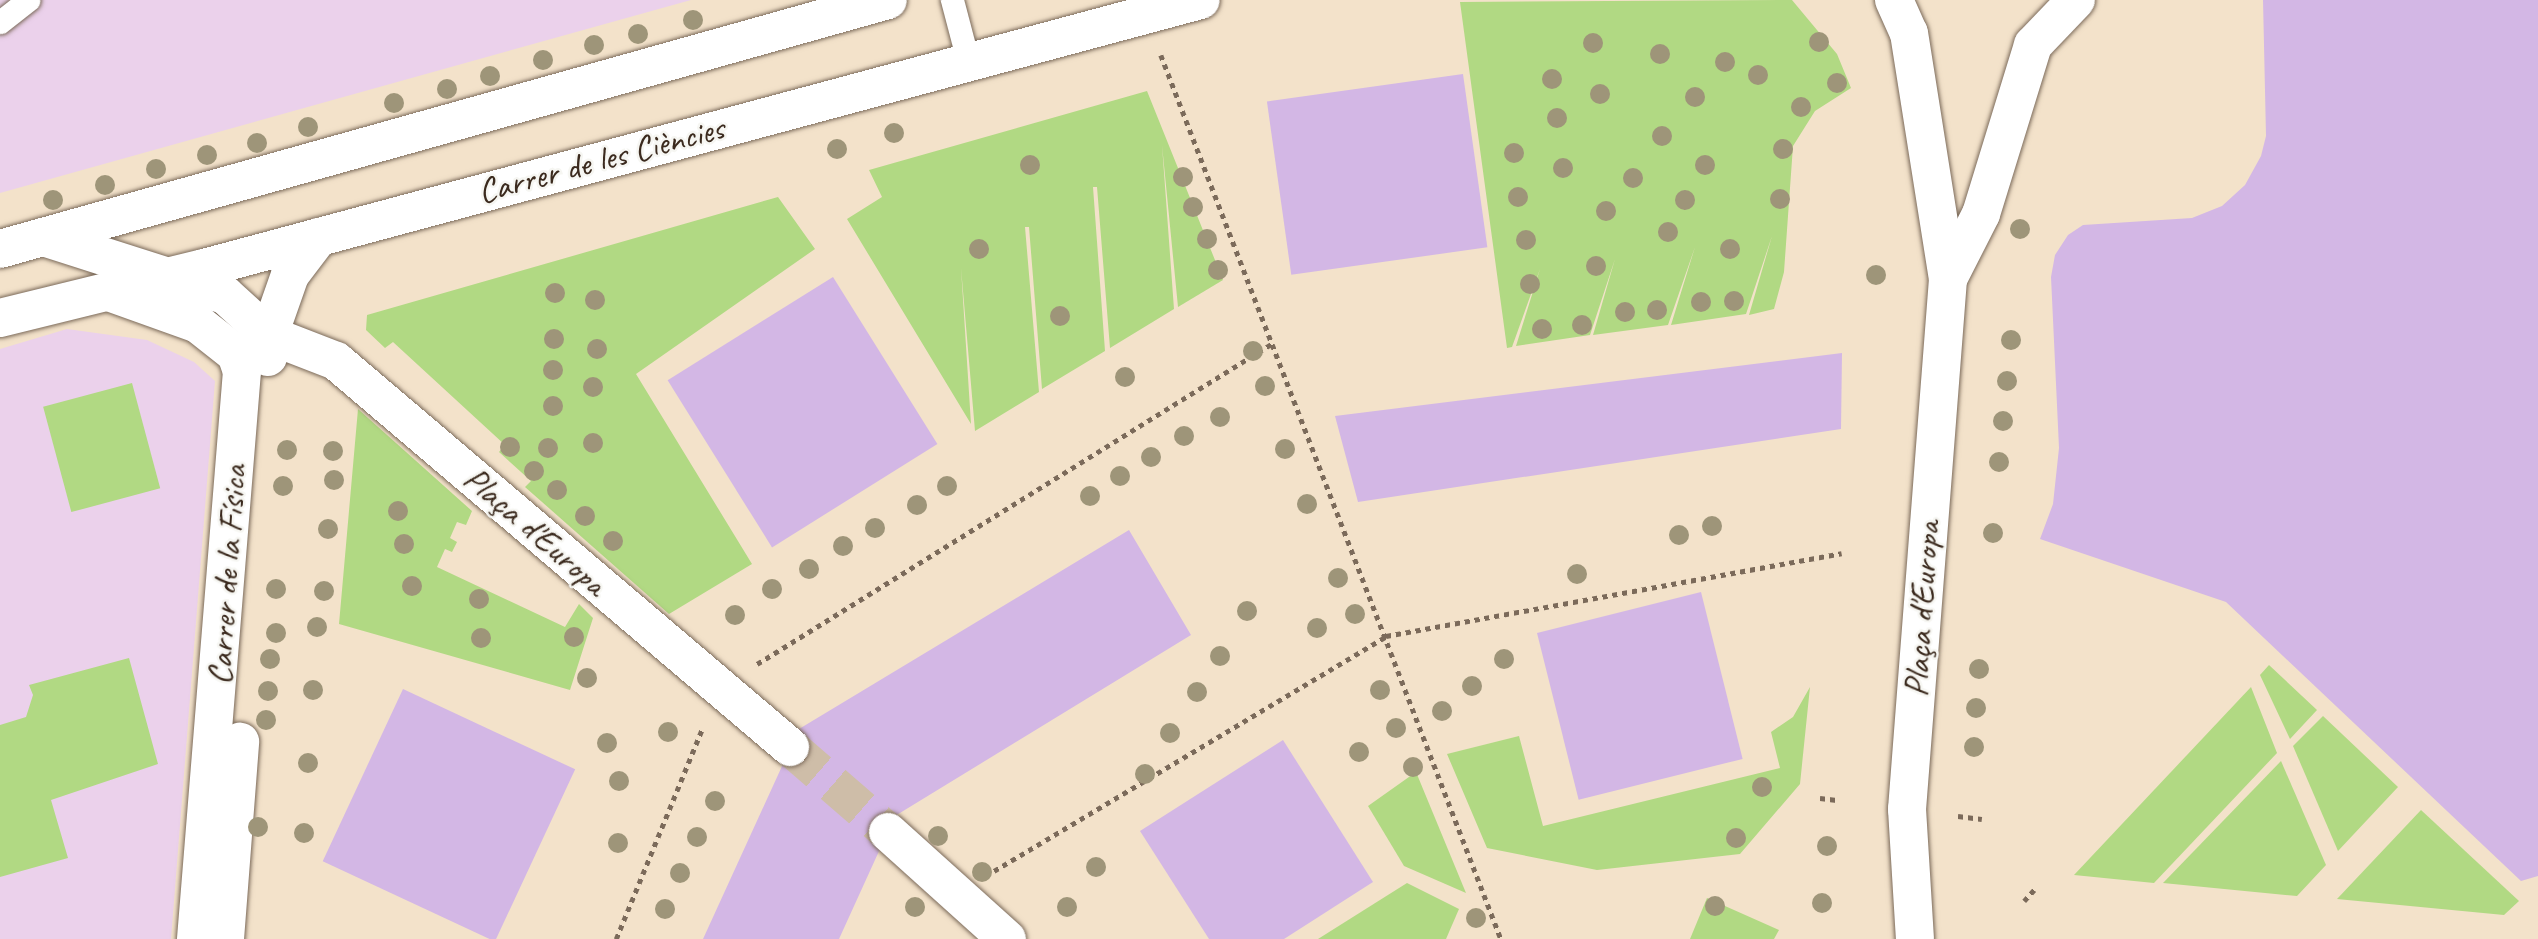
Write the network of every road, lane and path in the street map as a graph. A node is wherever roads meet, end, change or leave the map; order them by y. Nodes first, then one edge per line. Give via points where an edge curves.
1 (28, 0) edge
2 (888, 0) edge
3 (952, 0) edge
4 (1201, 0) edge
5 (1894, 0) edge
6 (2077, 0) edge
7 (3, 12) edge
8 (969, 65) junction
9 (1168, 74) dead end
10 (43, 237) junction
11 (319, 237) junction
12 (0, 249) edge
13 (166, 277) junction
14 (1948, 279) junction
15 (109, 292) junction
16 (0, 318) edge
17 (269, 335) junction
18 (1273, 343) junction
19 (1841, 553) dead end
20 (1385, 636) junction
21 (719, 688) junction
22 (790, 747) tunnel mouth
23 (1820, 798) dead end
24 (1836, 800) dead end
25 (1958, 816) dead end
26 (1982, 819) dead end
27 (888, 832) tunnel mouth
28 (2034, 890) dead end
29 (958, 893) junction
30 (2024, 901) dead end
31 (197, 939) edge
32 (225, 939) edge
33 (616, 939) edge
34 (1007, 939) edge
35 (1501, 939) edge
36 (1915, 939) edge

1 - 7 lane
2 - 10 street
3 - 8 lane
4 - 8 street, Carrer de les Ciències
5 - 14 street, Plaça d'Europa via 1909,33
6 - 14 street, Plaça d'Europa via 2034,45 1981,214
8 - 11 street, Carrer de les Ciències
9 - 18 path
10 - 12 street
10 - 13 street
11 - 13 street, Carrer de les Ciències
11 - 17 street, Carrer de la Física via 290,275
13 - 15 street, Carrer de les Ciències
13 - 17 street via 225,295
14 - 36 street, Plaça d'Europa via 1907,809
15 - 16 street, Carrer de les Ciències
15 - 31 street, Carrer de la Física via 207,330 236,354 242,371
17 - 21 street, Plaça d'Europa via 336,361
17 - 32 street, Carrer de la Física
18 - 20 path
18 - 21 path
19 - 20 path
20 - 29 path
20 - 35 path
21 - 22 street, Plaça d'Europa
21 - 33 path
23 - 24 path
25 - 26 path
27 - 29 street
28 - 30 path
29 - 34 street

